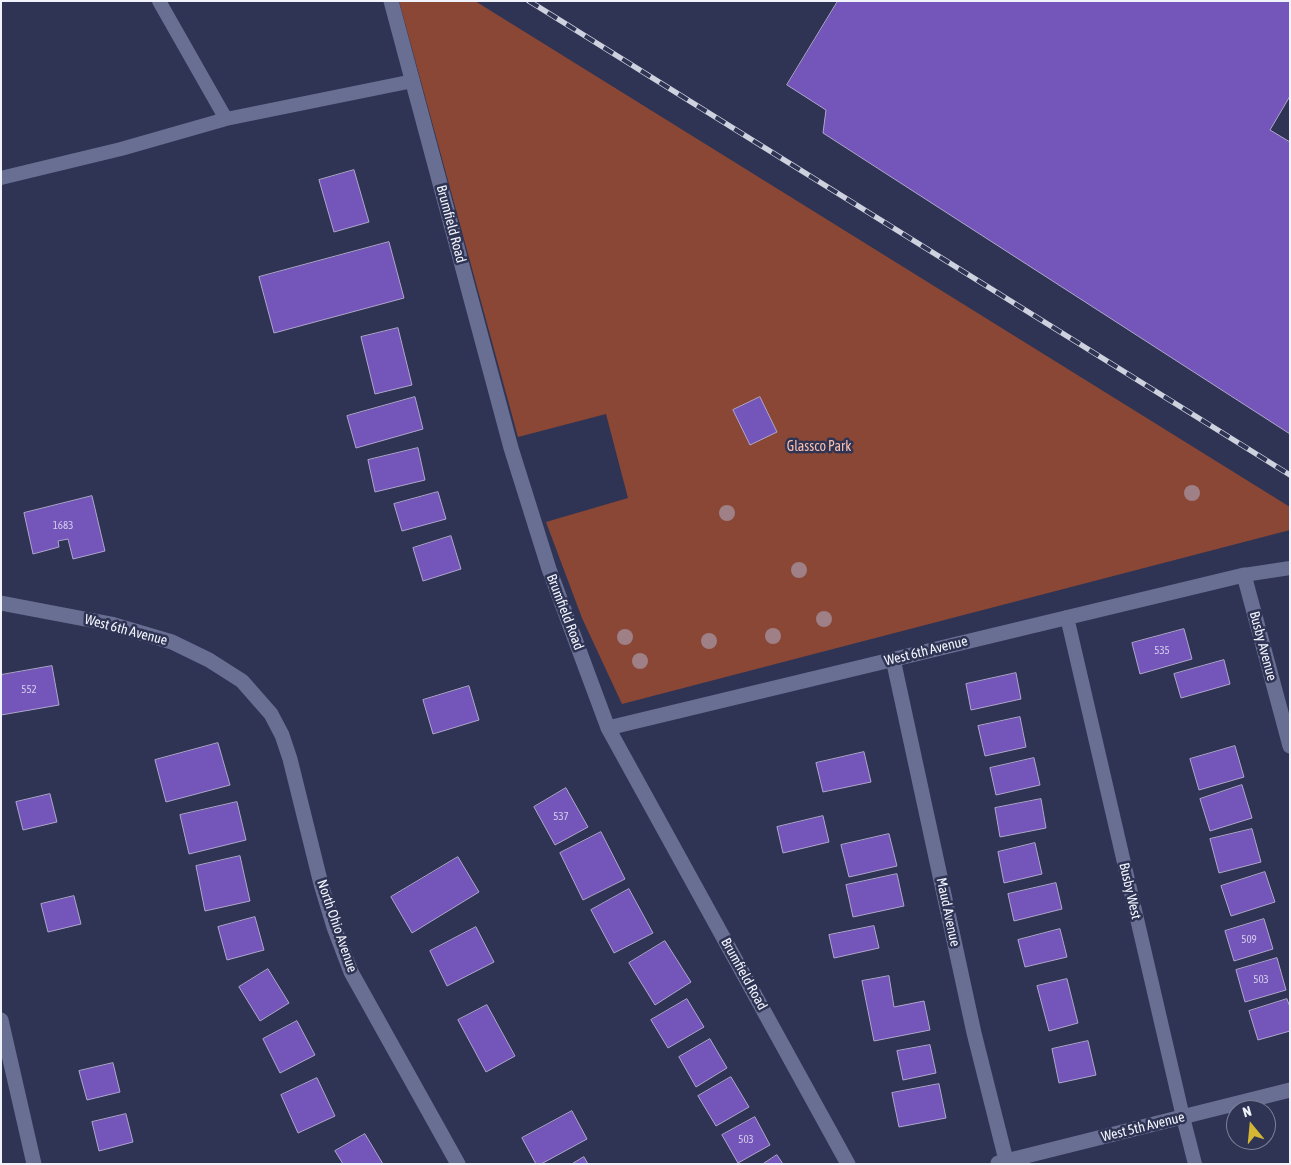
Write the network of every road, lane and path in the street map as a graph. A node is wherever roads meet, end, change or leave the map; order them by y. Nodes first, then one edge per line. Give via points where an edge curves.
1 (159, 1) edge
2 (393, 8) edge
3 (413, 81) junction
4 (226, 119) junction
5 (1, 178) edge
6 (1290, 568) edge
7 (1244, 575) junction
8 (1, 602) edge
9 (1067, 617) junction
10 (893, 659) junction
11 (242, 681) joint
12 (608, 728) junction
13 (1290, 746) edge
14 (1, 1020) edge
15 (1290, 1090) edge
16 (1183, 1118) junction
17 (1003, 1163) edge
18 (34, 1164) edge
19 (458, 1164) edge
20 (848, 1164) edge
21 (1195, 1164) edge

1 - 4 lane
2 - 3 street, Brumfield Road
3 - 4 lane
3 - 12 street, Brumfield Road via 514,455 549,569
4 - 5 lane
6 - 7 lane
7 - 9 street, West 6th Avenue
7 - 13 street, Busby Avenue
8 - 11 street, West 6th Avenue via 111,624 172,642
9 - 10 street, West 6th Avenue
9 - 16 lane, Busby West
10 - 12 street, West 6th Avenue
10 - 17 street, Maud Avenue
11 - 19 street, North Ohio Avenue via 270,714 282,735 321,884 352,972
12 - 20 street, Brumfield Road
14 - 18 street
15 - 16 street, West 5th Avenue
16 - 17 street, West 5th Avenue
16 - 21 lane, Busby West

